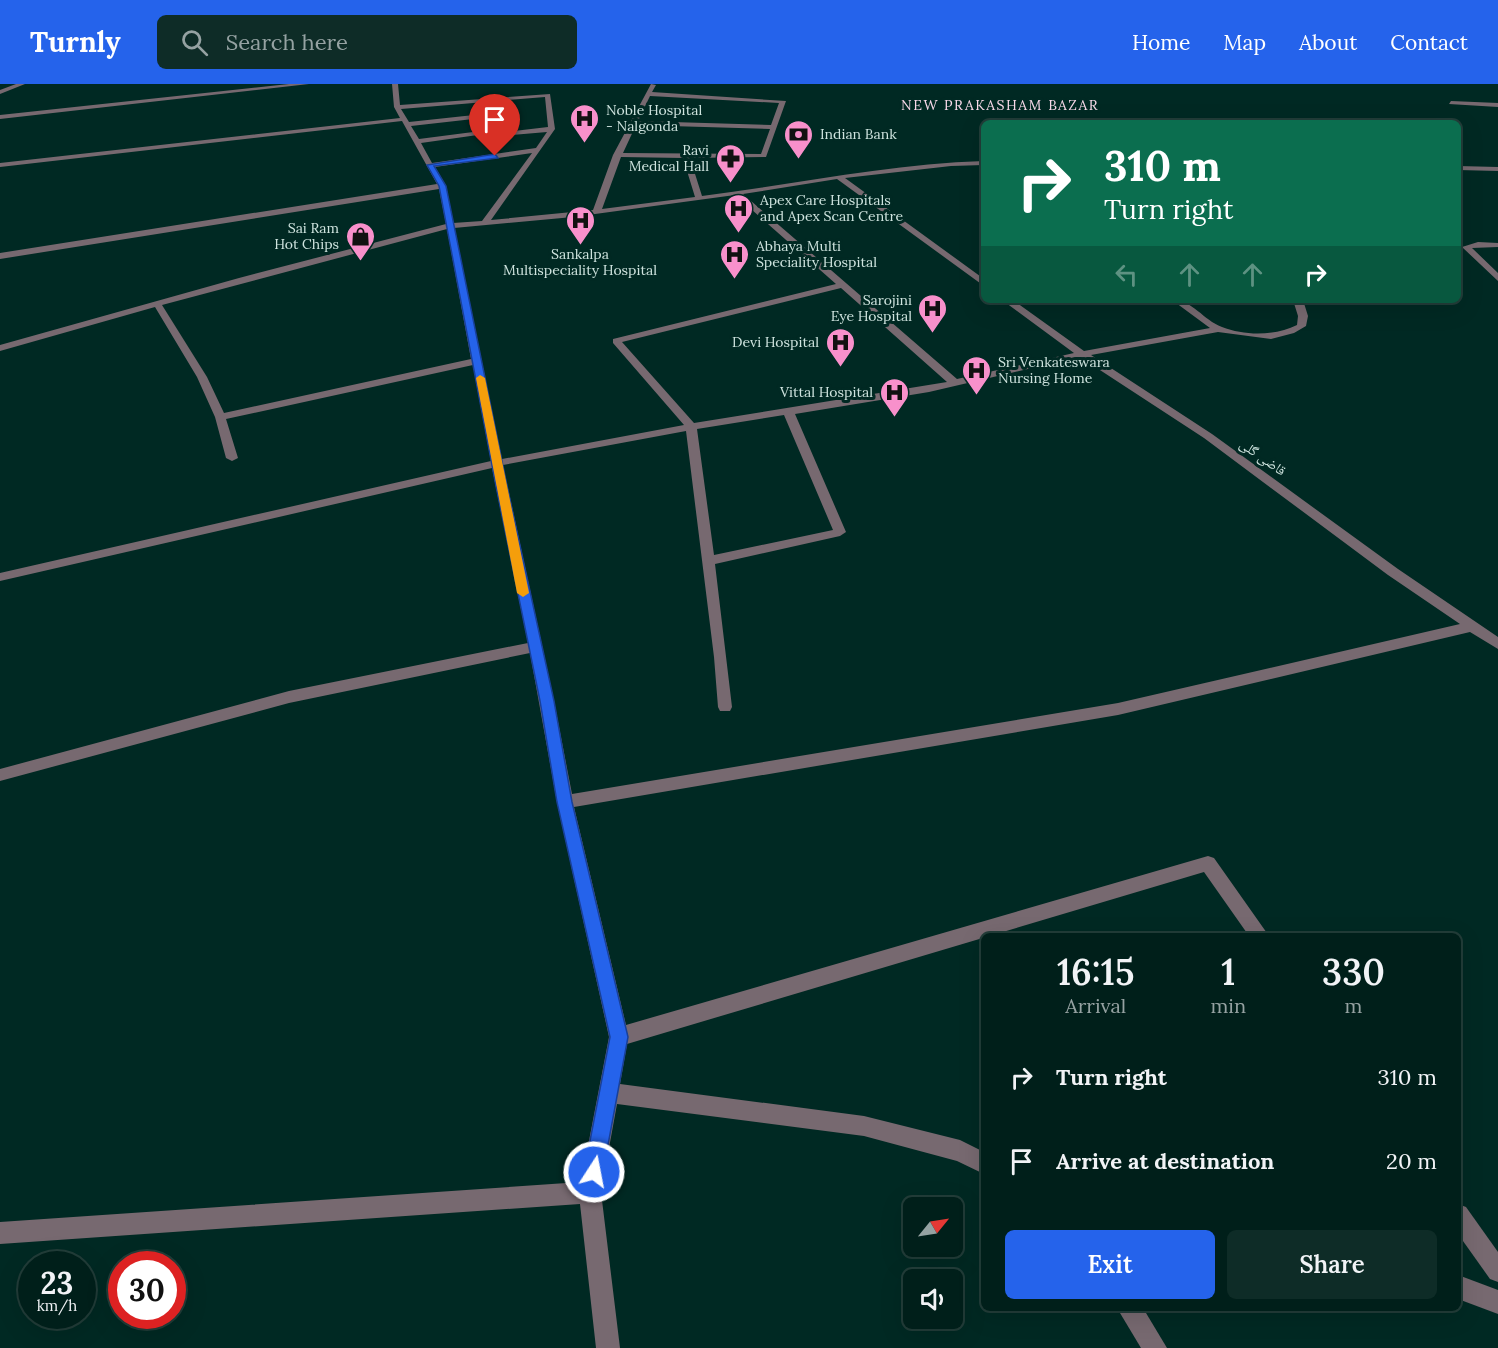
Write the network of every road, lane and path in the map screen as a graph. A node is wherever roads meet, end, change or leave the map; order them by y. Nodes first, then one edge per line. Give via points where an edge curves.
1 (22, 84) edge
2 (306, 84) edge
3 (395, 84) edge
4 (654, 84) edge
5 (0, 92) edge
6 (497, 92) dead end
7 (648, 94) junction
8 (493, 99) junction
9 (1451, 103) dead end
10 (1498, 105) edge
11 (397, 107) junction
12 (0, 117) edge
13 (406, 122) junction
14 (632, 123) junction
15 (773, 127) junction
16 (508, 129) junction
17 (552, 129) junction
18 (418, 141) junction
19 (539, 150) junction
20 (617, 155) junction
21 (686, 156) junction
22 (981, 163) edge
23 (0, 165) edge
24 (430, 165) junction
25 (1461, 168) edge
26 (1498, 169) edge
27 (838, 177) junction
28 (442, 186) junction
29 (737, 193) junction
30 (699, 198) junction
31 (597, 211) junction
32 (485, 222) junction
33 (449, 226) junction
34 (1498, 245) edge
35 (0, 256) edge
36 (981, 268) edge
37 (966, 270) junction
38 (1498, 279) edge
39 (981, 281) edge
40 (843, 285) junction
41 (1011, 303) edge
42 (1181, 303) edge
43 (1299, 303) edge
44 (157, 304) junction
45 (1218, 329) junction
46 (0, 348) edge
47 (1082, 354) junction
48 (477, 361) junction
49 (955, 383) junction
50 (788, 411) junction
51 (220, 417) junction
52 (691, 427) junction
53 (232, 458) dead end
54 (497, 463) junction
55 (708, 561) junction
56 (0, 578) edge
57 (1474, 626) junction
58 (1498, 644) edge
59 (535, 647) junction
60 (725, 707) dead end
61 (0, 775) edge
62 (565, 802) junction
63 (1258, 933) edge
64 (619, 1037) junction
65 (609, 1093) junction
66 (981, 1162) edge
67 (590, 1192) junction
68 (1461, 1219) edge
69 (0, 1233) edge
70 (1498, 1271) edge
71 (1461, 1288) edge
72 (1498, 1302) edge
73 (1131, 1311) edge
74 (608, 1348) edge
75 (1155, 1348) edge

1 - 5 street
2 - 12 street
3 - 11 street
4 - 7 street
6 - 8 street
7 - 14 street
7 - 15 street via 783,100
8 - 11 street
8 - 17 street via 548,95
9 - 10 street
11 - 13 street
13 - 16 street via 502,114
13 - 18 street
13 - 23 street
14 - 15 street
14 - 20 street
15 - 21 street via 764,156
16 - 17 street via 512,133
16 - 18 street
17 - 19 street
18 - 24 street
19 - 24 street
19 - 32 street
20 - 21 street
20 - 31 street
21 - 30 street
22 - 27 street
24 - 28 street
25 - 26 street
27 - 29 street
27 - 37 street
28 - 33 street
28 - 35 street
29 - 30 street
29 - 40 street
30 - 31 street
31 - 32 street
32 - 33 street
33 - 44 street
33 - 48 street
34 - 38 street via 1466,247
36 - 37 street
37 - 39 street
40 - 49 street
40 - 52 street via 616,341
41 - 47 street, قاضی گلی
42 - 45 street
43 - 45 street via 1301,326 1288,334 1259,336
44 - 46 street
44 - 51 street via 202,377
45 - 47 street
47 - 49 street
47 - 57 street, قاضی گلی via 1208,436 1393,572
48 - 51 street
48 - 54 street
49 - 50 street
50 - 52 street
50 - 55 street via 840,532
51 - 53 street
52 - 54 street
52 - 55 street
54 - 56 street
54 - 59 street
55 - 60 street
57 - 58 street, قاضی گلی
57 - 62 street via 1118,709
59 - 61 street via 289,697
59 - 62 street
62 - 64 street
63 - 64 street via 1208,863
64 - 65 street
65 - 66 street via 864,1126 960,1151
65 - 67 street
67 - 69 street
67 - 74 street
68 - 70 street
71 - 72 street
73 - 75 street

